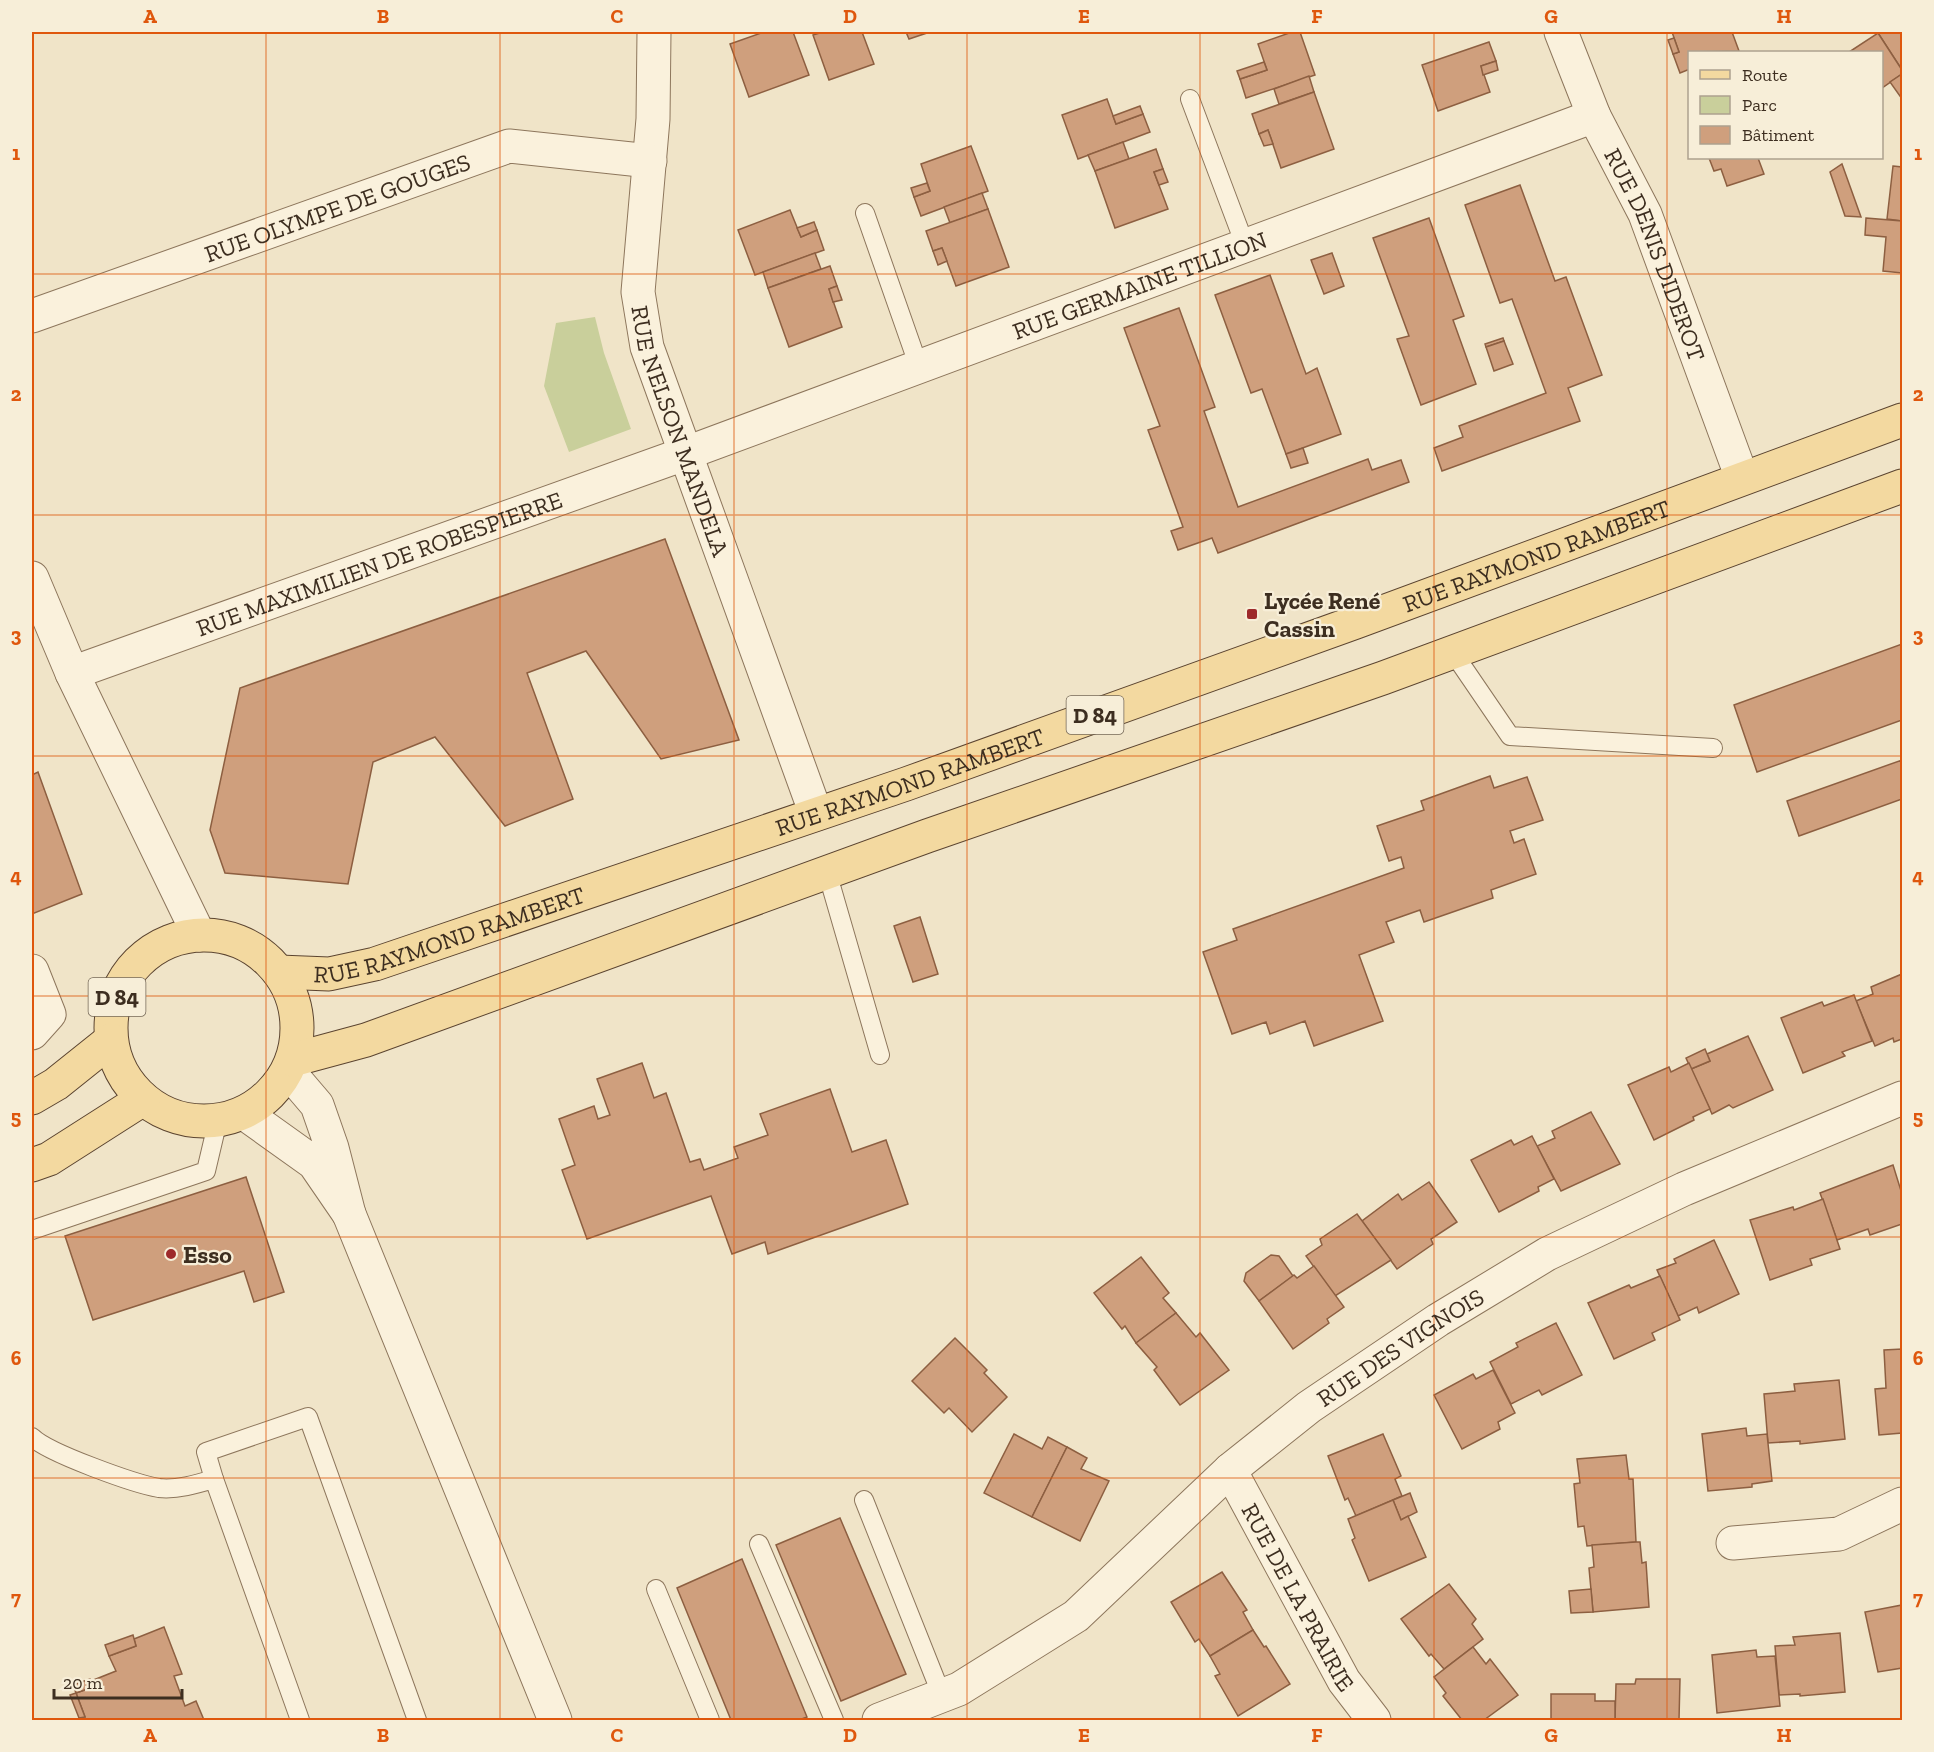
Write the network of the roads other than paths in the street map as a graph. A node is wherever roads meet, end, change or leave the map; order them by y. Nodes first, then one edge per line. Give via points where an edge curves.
1 (654, 32) edge
2 (1561, 32) edge
3 (1190, 99) dead end
4 (1594, 116) junction
5 (650, 161) junction
6 (865, 213) dead end
7 (1245, 245) junction
8 (32, 316) edge
9 (919, 367) junction
10 (1902, 420) edge
11 (684, 454) junction
12 (1742, 478) junction
13 (1902, 486) edge
14 (32, 578) edge
15 (1452, 651) junction
16 (72, 673) junction
17 (1713, 748) dead end
18 (816, 814) junction
19 (827, 872) junction
20 (199, 935) junction
21 (32, 971) edge
22 (279, 972) junction
23 (32, 1033) edge
24 (111, 1040) junction
25 (880, 1055) dead end
26 (290, 1065) junction
27 (32, 1098) edge
28 (1902, 1098) edge
29 (143, 1099) junction
30 (231, 1116) junction
31 (32, 1165) edge
32 (349, 1214) junction
33 (32, 1230) edge
34 (32, 1437) edge
35 (1230, 1470) junction
36 (213, 1479) junction
37 (864, 1500) dead end
38 (1902, 1504) edge
39 (1733, 1543) dead end
40 (759, 1544) dead end
41 (656, 1589) dead end
42 (950, 1693) junction
43 (300, 1720) edge
44 (417, 1720) edge
45 (555, 1720) edge
46 (710, 1720) edge
47 (834, 1720) edge
48 (879, 1720) edge
49 (1374, 1720) edge

1 - 5 street, RUE NELSON MANDELA
2 - 4 street, RUE DENIS DIDEROT
3 - 7 lane
4 - 7 street, RUE GERMAINE TILLION
4 - 12 street, RUE DENIS DIDEROT via 1645,214
5 - 8 street, RUE OLYMPE DE GOUGES via 509,146
5 - 11 street, RUE NELSON MANDELA via 638,292 646,346
6 - 9 lane
7 - 9 street, RUE GERMAINE TILLION
9 - 11 street, RUE GERMAINE TILLION
10 - 12 main road, RUE RAYMOND RAMBERT / D 84
11 - 16 street, RUE MAXIMILIEN DE ROBESPIERRE
11 - 18 street, RUE NELSON MANDELA
12 - 18 main road, RUE RAYMOND RAMBERT / D 84 via 1356,622
13 - 15 main road, D 84
14 - 16 street
15 - 17 lane via 1510,736
15 - 19 main road, D 84
16 - 20 street
18 - 22 main road, RUE RAYMOND RAMBERT / D 84 via 375,964 329,974
19 - 25 lane
19 - 26 main road, D 84
20 - 22 main road, D 84 via 229,938 257,951
20 - 24 main road, D 84 via 169,942 143,957 123,981 112,1009
21 - 23 street via 49,1014
22 - 26 main road, D 84 via 293,999 298,1029
24 - 27 main road, D 84
24 - 29 main road, D 84 via 122,1072
26 - 30 main road, D 84 via 269,1095
26 - 32 street via 317,1106
28 - 35 street, RUE DES VIGNOIS via 1684,1189 1547,1254 1438,1320 1309,1407
29 - 30 main road, D 84 via 166,1113 192,1120
29 - 31 main road via 49,1159
30 - 32 street via 314,1163
30 - 33 lane via 206,1171
32 - 45 street
34 - 36 lane via 64,1456 160,1488 190,1486
35 - 42 street, RUE DES VIGNOIS via 1076,1616
35 - 49 street, RUE DE LA PRAIRIE via 1344,1682
36 - 43 lane
36 - 44 lane via 206,1452 308,1417
37 - 42 lane
38 - 39 street via 1839,1534
40 - 47 lane
41 - 46 lane
42 - 48 street, RUE DES VIGNOIS

